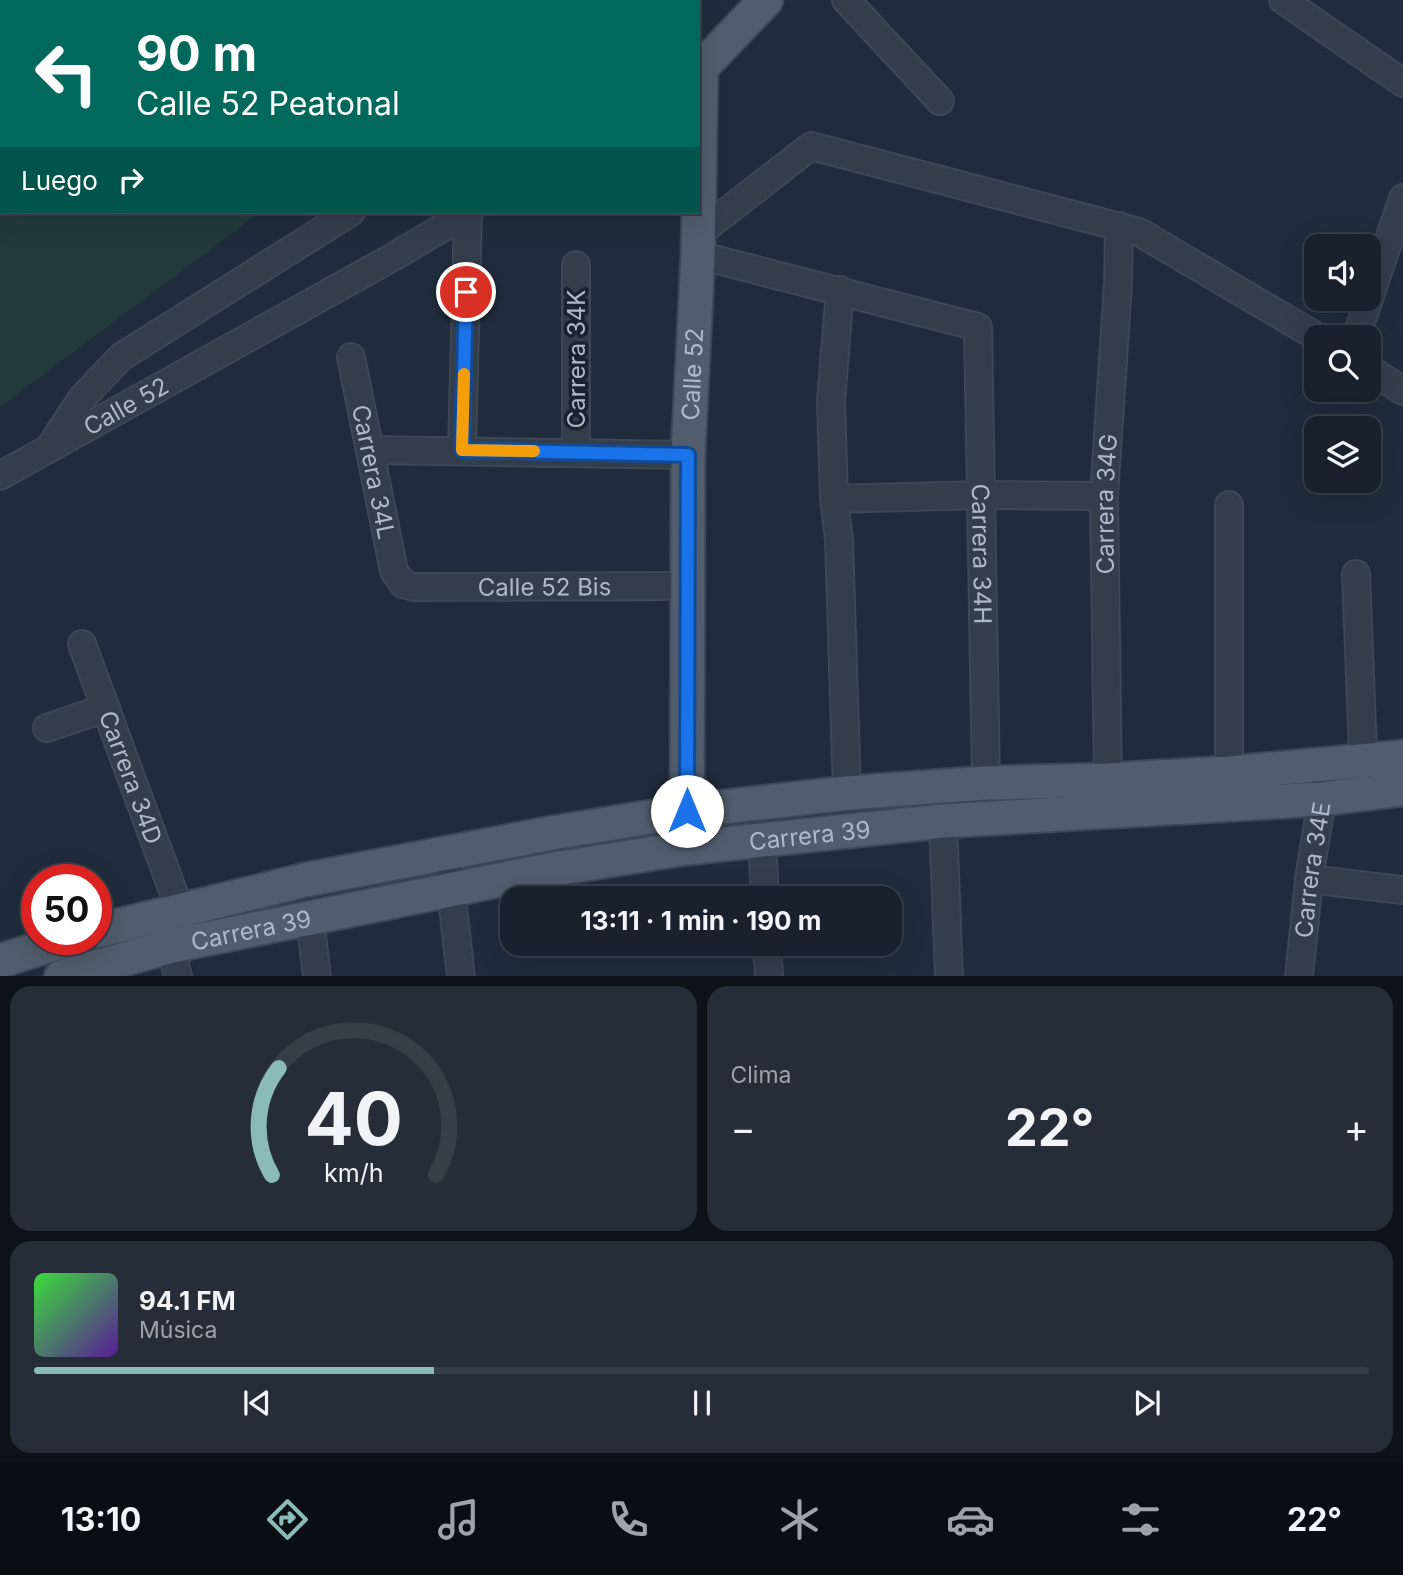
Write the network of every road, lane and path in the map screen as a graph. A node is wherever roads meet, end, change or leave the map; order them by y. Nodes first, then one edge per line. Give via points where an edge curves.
1 (766, 0) edge
2 (846, 0) edge
3 (1283, 0) edge
4 (700, 66) edge
5 (1403, 83) edge
6 (940, 101) dead end
7 (1403, 198) edge
8 (348, 214) edge
9 (465, 214) edge
10 (469, 214) edge
11 (698, 214) edge
12 (1119, 226) junction
13 (698, 244) junction
14 (576, 265) dead end
15 (840, 290) junction
16 (1360, 325) edge
17 (1304, 329) edge
18 (351, 357) dead end
19 (1381, 377) edge
20 (1403, 391) edge
21 (371, 450) junction
22 (462, 450) junction
23 (47, 451) junction
24 (576, 453) junction
25 (688, 455) junction
26 (0, 477) edge
27 (981, 495) junction
28 (1104, 496) junction
29 (834, 499) junction
30 (1229, 505) dead end
31 (1356, 574) dead end
32 (403, 584) joint
33 (688, 586) junction
34 (82, 644) dead end
35 (106, 708) junction
36 (47, 728) dead end
37 (1403, 757) edge
38 (1364, 761) junction
39 (1328, 764) junction
40 (1229, 773) junction
41 (1108, 780) junction
42 (986, 783) junction
43 (1403, 789) edge
44 (847, 793) junction
45 (1364, 794) junction
46 (1321, 799) junction
47 (687, 811) junction
48 (943, 821) junction
49 (762, 839) junction
50 (687, 848) junction
51 (447, 854) junction
52 (1309, 879) junction
53 (764, 886) edge
54 (450, 890) junction
55 (1403, 890) edge
56 (180, 910) junction
57 (310, 918) junction
58 (112, 927) edge
59 (21, 954) edge
60 (768, 956) edge
61 (0, 961) edge
62 (174, 961) edge
63 (61, 976) edge
64 (317, 976) edge
65 (461, 976) edge
66 (769, 976) edge
67 (949, 976) edge
68 (1299, 976) edge

1 - 4 main road, Calle 52
2 - 6 street
3 - 5 street
7 - 16 street
8 - 23 street via 121,357 82,398
9 - 23 street, Calle 52
10 - 22 street
11 - 13 main road, Calle 52
12 - 13 street via 811,146
12 - 17 street via 1139,232
12 - 28 street, Carrera 34G
13 - 15 street
13 - 25 main road, Calle 52
14 - 24 street, Carrera 34K
15 - 27 street, Carrera 34H via 978,327
15 - 29 street via 831,401
18 - 21 street, Carrera 34L
19 - 20 street
21 - 22 street
21 - 32 street, Carrera 34L via 394,571
22 - 24 street
23 - 26 street, Calle 52
24 - 25 street
25 - 33 main road, Calle 52
27 - 28 street
27 - 29 street
27 - 42 street, Carrera 34H
28 - 41 street, Carrera 34G
29 - 44 street
30 - 40 street
31 - 38 street
32 - 33 street, Calle 52 Bis
33 - 47 main road, Calle 52
34 - 35 street, Carrera 34D
35 - 36 street
35 - 56 street, Carrera 34D
37 - 38 main road, Carrera 39
38 - 39 main road, Carrera 39
38 - 45 street
39 - 40 main road, Carrera 39
39 - 46 street, Carrera 34E
40 - 41 main road, Carrera 39
41 - 42 main road, Carrera 39
42 - 44 main road, Carrera 39
43 - 45 main road, Carrera 39
44 - 47 main road, Carrera 39
45 - 46 main road, Carrera 39
46 - 48 main road, Carrera 39
46 - 52 street, Carrera 34E
47 - 50 main road, Calle 52
47 - 51 main road, Carrera 39
48 - 49 main road, Carrera 39
48 - 67 street
49 - 50 main road, Carrera 39
49 - 53 street
50 - 54 main road, Carrera 39
51 - 54 street
51 - 56 main road, Carrera 39 via 305,880
52 - 55 street
52 - 68 street, Carrera 34E
54 - 57 main road, Carrera 39
54 - 65 street
56 - 58 main road, Carrera 39
57 - 62 main road, Carrera 39
57 - 64 street
59 - 61 main road
60 - 66 street
62 - 63 main road, Carrera 39

